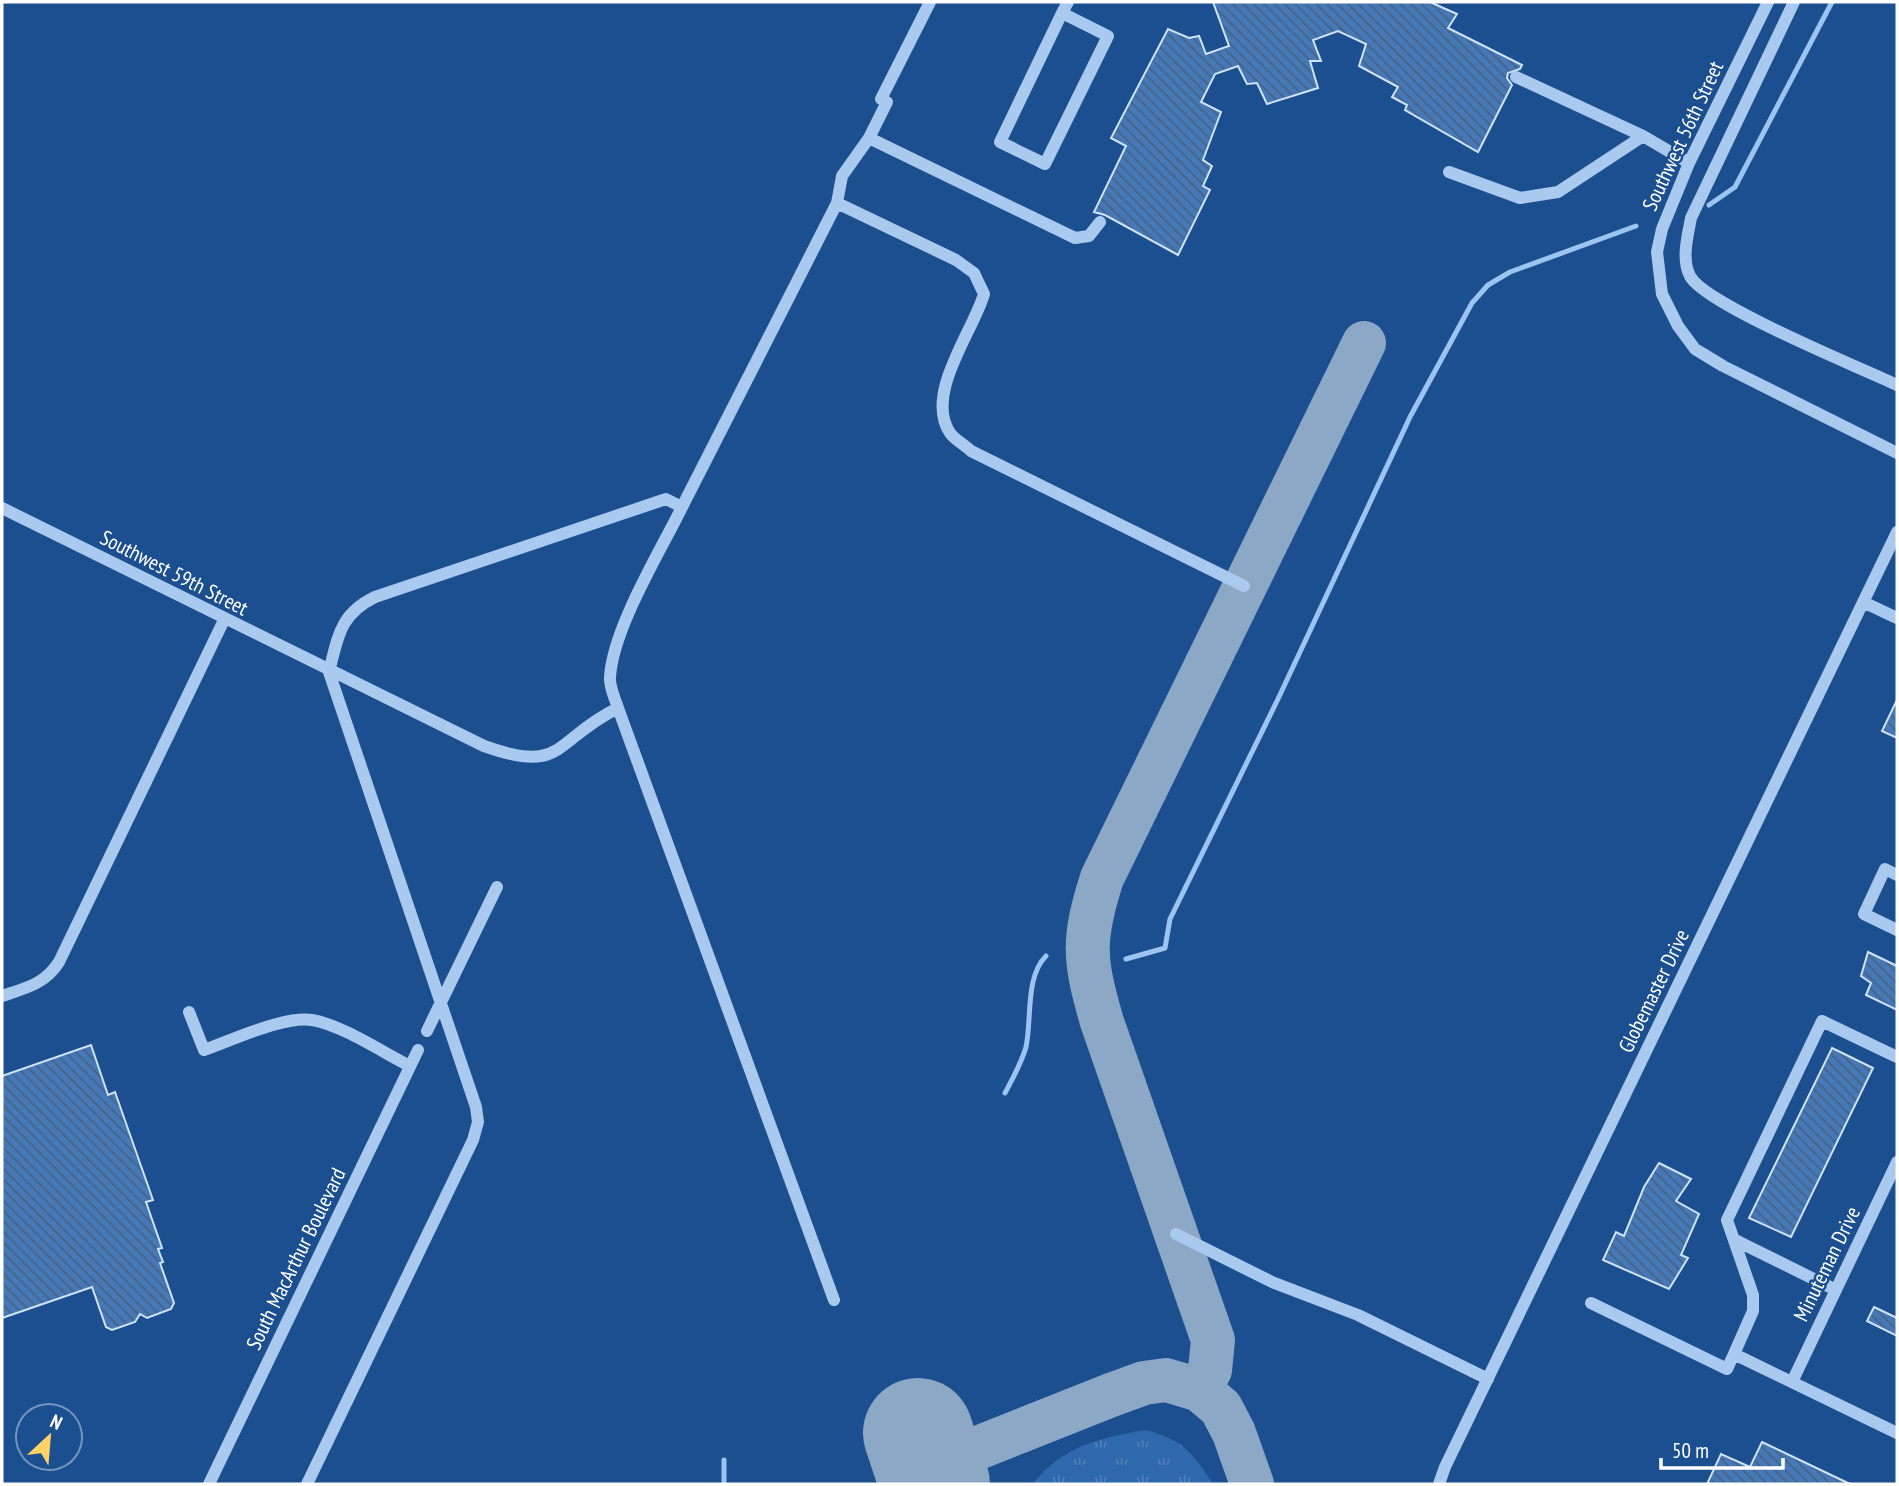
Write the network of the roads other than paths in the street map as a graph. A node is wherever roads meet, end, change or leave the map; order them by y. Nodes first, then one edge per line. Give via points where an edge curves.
1 (930, 2) edge
2 (1768, 2) edge
3 (1794, 2) edge
4 (1065, 8) edge
5 (1516, 77) dead end
6 (1643, 136) junction
7 (869, 138) junction
8 (1689, 163) junction
9 (1449, 172) dead end
10 (837, 204) junction
11 (1100, 222) dead end
12 (1897, 385) edge
13 (1897, 453) edge
14 (682, 507) junction
15 (2, 508) edge
16 (1897, 532) edge
17 (1244, 586) dead end
18 (1863, 602) junction
19 (1897, 618) edge
20 (224, 620) junction
21 (329, 672) junction
22 (618, 708) junction
23 (1897, 875) edge
24 (497, 887) dead end
25 (1897, 930) edge
26 (2, 996) edge
27 (440, 1004) junction
28 (189, 1012) dead end
29 (427, 1031) dead end
30 (418, 1050) dead end
31 (1897, 1057) edge
32 (410, 1066) junction
33 (1897, 1162) edge
34 (1176, 1234) dead end
35 (1735, 1240) junction
36 (1836, 1290) junction
37 (834, 1300) dead end
38 (1591, 1303) dead end
39 (1734, 1354) junction
40 (1488, 1379) junction
41 (1792, 1382) junction
42 (1897, 1433) edge
43 (209, 1484) edge
44 (307, 1484) edge
45 (1439, 1484) edge

1 - 7 street
2 - 8 street, Southwest 56th Street
3 - 12 street via 1691,218 1686,251 1689,275 1702,290 1729,306
4 - 4 street via 1000,142 1045,164 1108,36
5 - 6 street
6 - 8 street
6 - 9 street via 1558,192 1520,198
7 - 10 street via 842,176
7 - 11 street via 1075,238 1089,236
8 - 13 street, Southwest 56th Street via 1657,252 1662,295 1678,326 1695,349 1723,366
10 - 14 street
10 - 17 street via 956,260 974,273 984,294 948,376 941,404 950,433 971,451
14 - 21 street via 666,499 355,606 344,622
14 - 22 street via 619,643 610,678
15 - 20 street, Southwest 59th Street
16 - 18 street, Globemaster Drive
18 - 19 street
18 - 40 street, Globemaster Drive
20 - 21 street, Southwest 59th Street
20 - 26 street via 59,962 37,984
21 - 22 street, Southwest 59th Street via 515,757 542,759 565,746 593,720
21 - 27 street
22 - 37 street
23 - 25 street via 1885,869 1864,914
24 - 27 street
27 - 29 street
27 - 44 street via 478,1122
28 - 32 street via 204,1050 294,1020 312,1020
30 - 32 street, South MacArthur Boulevard
31 - 35 street via 1822,1021 1727,1220
32 - 43 street, South MacArthur Boulevard
33 - 36 street, Minuteman Drive
34 - 40 street
35 - 36 street
35 - 39 street via 1754,1296 1754,1311
36 - 41 street, Minuteman Drive
38 - 39 street via 1727,1369
39 - 41 street
40 - 45 street, Globemaster Drive
41 - 42 street

